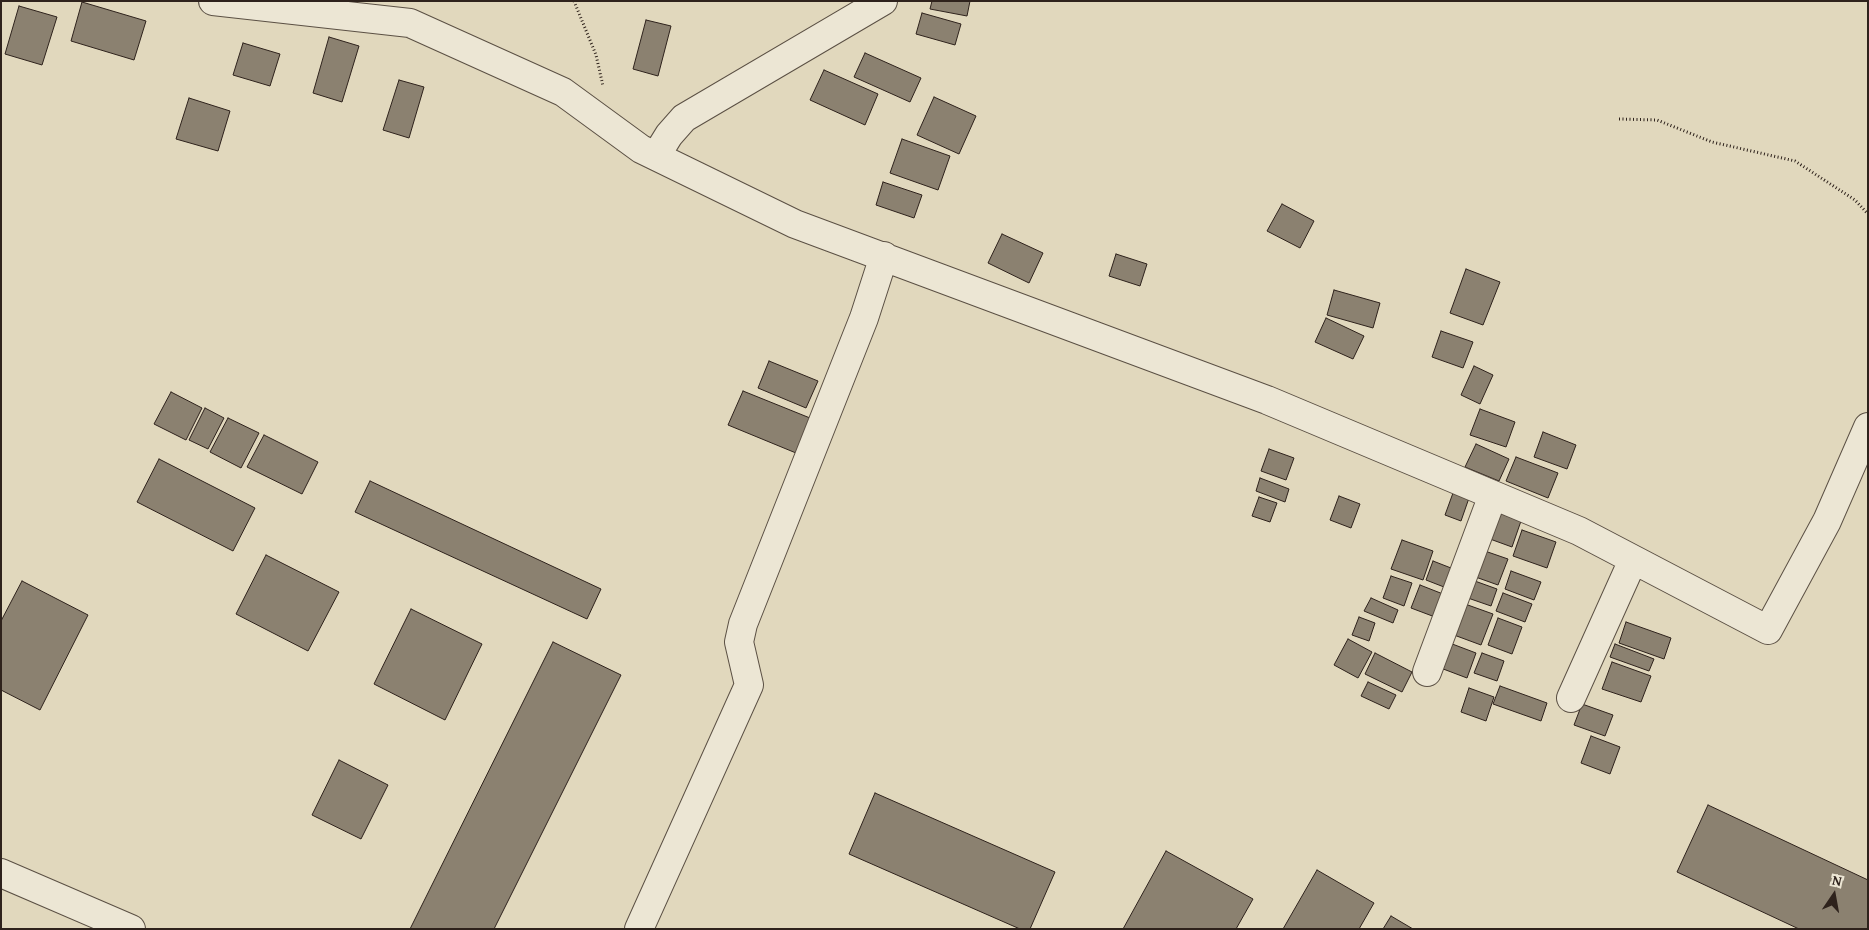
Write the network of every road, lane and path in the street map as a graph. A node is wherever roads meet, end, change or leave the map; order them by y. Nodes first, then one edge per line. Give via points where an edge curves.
1 (213, 1) edge
2 (574, 1) edge
3 (883, 1) edge
4 (1619, 119) dead end
5 (612, 128) junction
6 (656, 156) junction
7 (1868, 214) edge
8 (884, 256) junction
9 (1868, 427) edge
10 (1492, 495) junction
11 (1634, 560) junction
12 (1428, 672) dead end
13 (1571, 698) dead end
14 (1, 874) edge
15 (131, 929) edge
16 (639, 929) edge

1 - 5 street via 410,23 563,92
2 - 5 path via 596,55
3 - 6 street via 684,118 669,134
4 - 7 path via 1656,120 1712,142 1795,161 1855,200
5 - 6 street
6 - 8 street via 795,224
8 - 10 street via 1267,400
8 - 16 street via 864,318 743,624 739,642 749,685
9 - 11 street via 1827,521 1768,630
10 - 11 street via 1579,531
10 - 12 street
11 - 13 street
14 - 15 street

